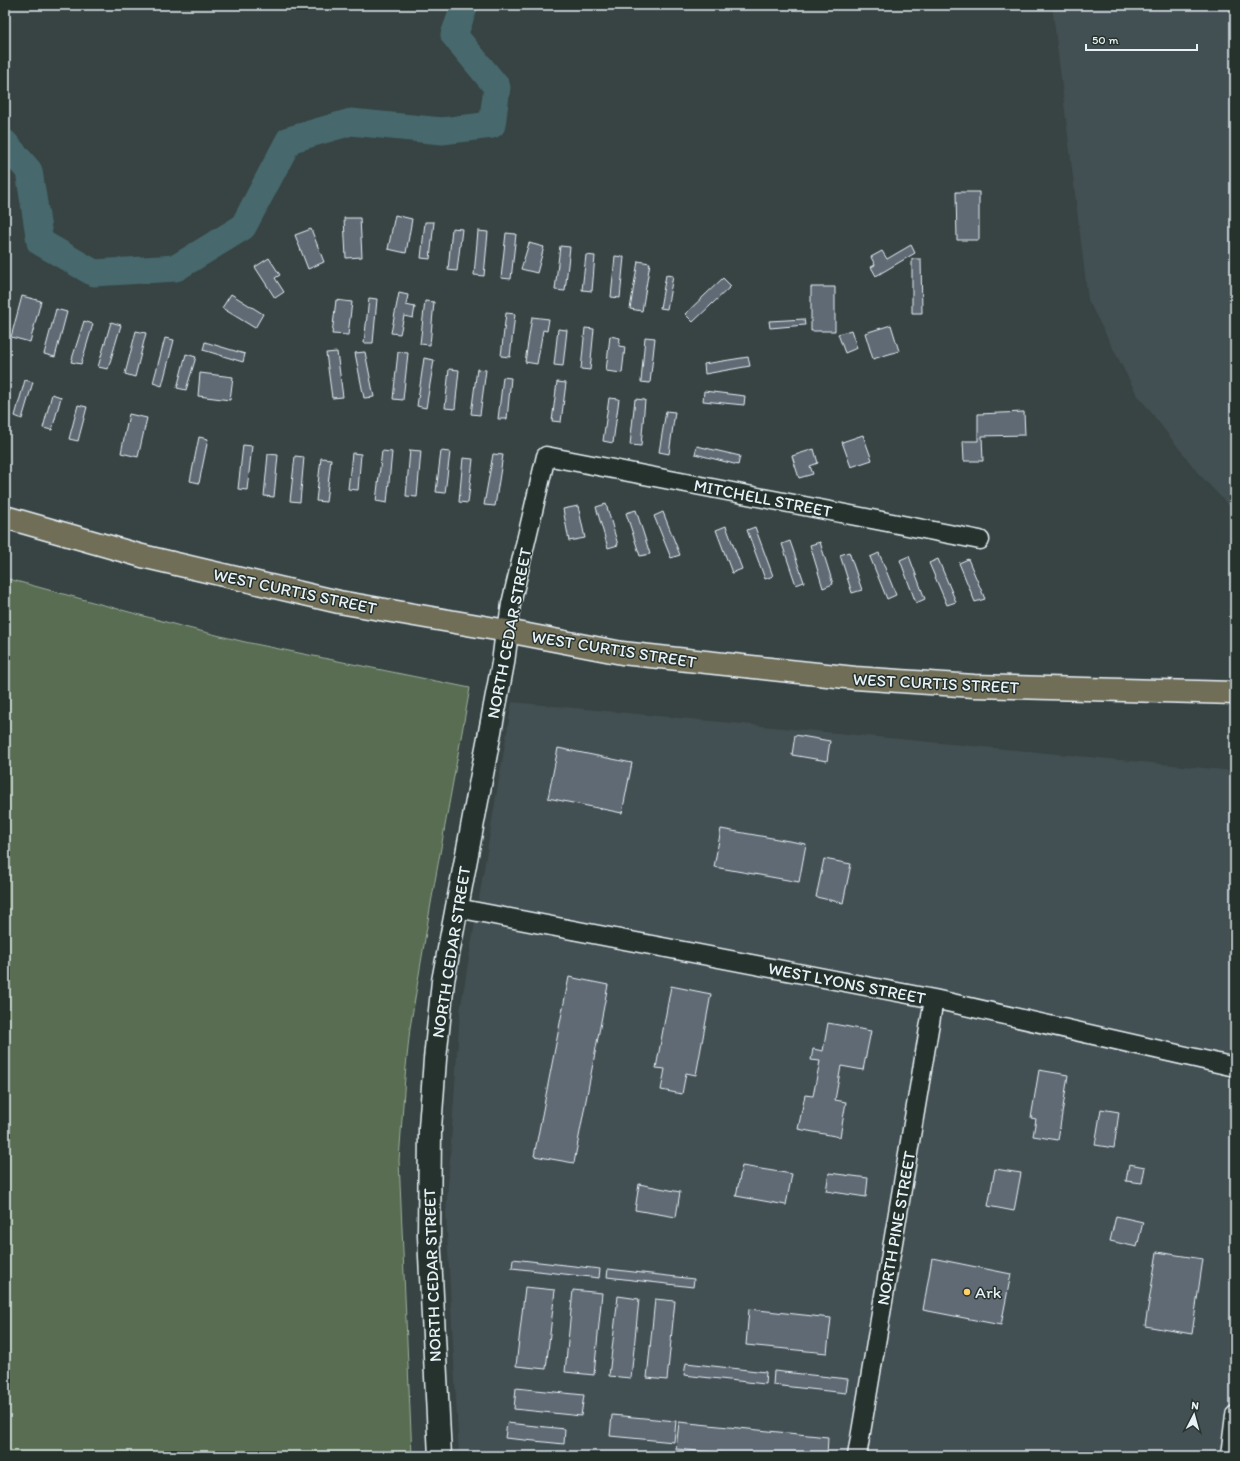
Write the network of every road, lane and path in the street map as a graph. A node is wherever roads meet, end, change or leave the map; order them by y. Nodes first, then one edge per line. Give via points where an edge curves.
1 (546, 456) joint
2 (5, 517) edge
3 (980, 540) dead end
4 (507, 631) junction
5 (1235, 693) edge
6 (457, 908) junction
7 (934, 999) junction
8 (1235, 1067) edge
9 (1235, 1415) edge
10 (440, 1456) edge
11 (858, 1456) edge
12 (1230, 1456) edge

1 - 3 street, MITCHELL STREET
1 - 4 street, NORTH CEDAR STREET
2 - 4 main road, WEST CURTIS STREET via 142,556 317,597
4 - 5 main road, WEST CURTIS STREET via 622,653 855,678 974,686
4 - 6 street, NORTH CEDAR STREET
6 - 7 street, WEST LYONS STREET
6 - 10 street, NORTH CEDAR STREET via 443,981 430,1128 429,1244
7 - 8 street, WEST LYONS STREET
7 - 11 street, NORTH PINE STREET
9 - 12 street

